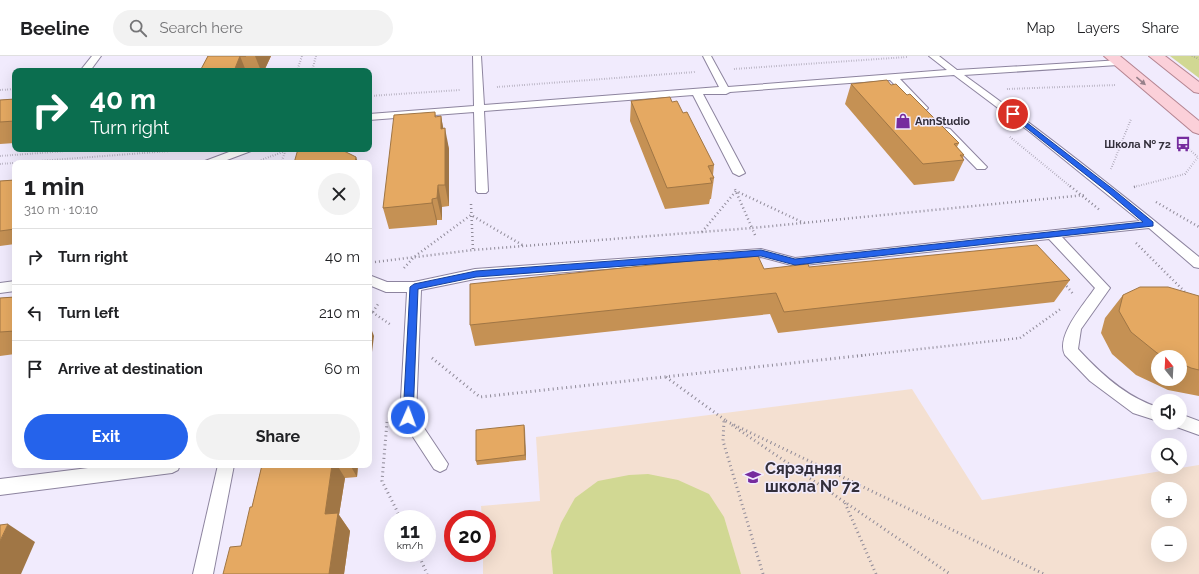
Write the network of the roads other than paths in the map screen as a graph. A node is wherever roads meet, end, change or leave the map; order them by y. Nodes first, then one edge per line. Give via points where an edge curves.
1 (97, 56) edge
2 (477, 56) edge
3 (707, 56) edge
4 (933, 56) edge
5 (1156, 56) edge
6 (1115, 59) edge
7 (87, 68) edge
8 (956, 73) junction
9 (893, 78) junction
10 (1199, 89) edge
11 (726, 91) junction
12 (697, 93) junction
13 (478, 109) junction
14 (928, 113) edge
15 (372, 117) edge
16 (938, 124) edge
17 (1199, 129) edge
18 (239, 152) edge
19 (217, 160) edge
20 (981, 167) dead end
21 (739, 173) dead end
22 (482, 191) dead end
23 (1150, 224) junction
24 (1052, 235) junction
25 (1199, 264) edge
26 (372, 281) edge
27 (12, 286) edge
28 (414, 287) junction
29 (0, 288) edge
30 (1151, 412) edge
31 (1187, 424) edge
32 (1199, 428) edge
33 (440, 464) dead end
34 (149, 468) edge
35 (225, 468) edge
36 (0, 487) edge
37 (203, 574) edge

1 - 7 lane
2 - 13 lane
3 - 11 lane
4 - 8 lane
5 - 10 main road
6 - 8 lane
6 -> 17 main road
8 - 9 lane
8 - 23 lane via 1034,130
9 - 11 lane
9 - 14 lane
11 - 12 lane
12 - 13 lane
12 - 21 lane
13 - 15 lane
13 - 22 lane
16 - 20 lane
18 - 19 lane
23 - 24 lane
23 - 25 lane
24 - 28 lane via 795,262 761,253 476,274
24 - 30 lane via 1103,288 1074,328 1070,351 1095,377 1139,408
26 - 28 lane via 386,288
27 - 29 lane
28 - 33 lane via 408,417
31 - 32 lane
34 - 36 lane
35 - 37 lane

